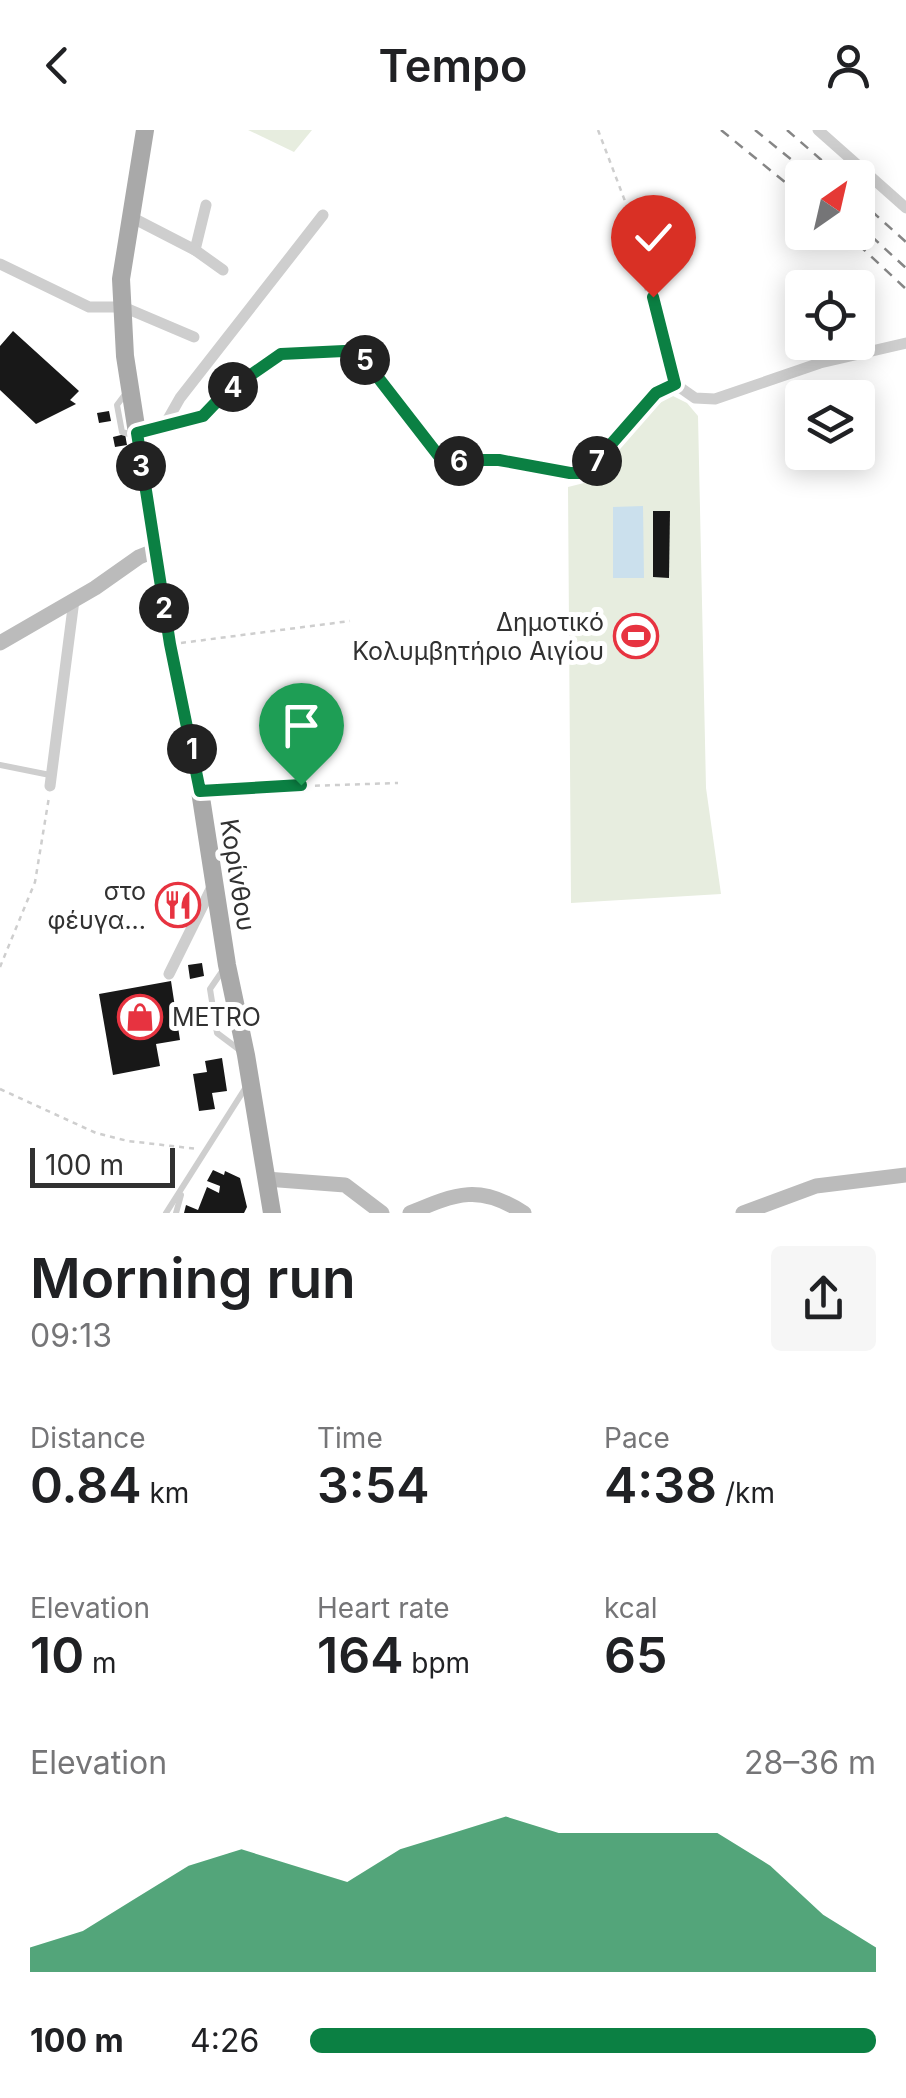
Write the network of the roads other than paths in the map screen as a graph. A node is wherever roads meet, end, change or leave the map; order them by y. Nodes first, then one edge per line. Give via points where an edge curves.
1 (145, 130) edge
2 (818, 130) edge
3 (206, 205) dead end
4 (906, 208) edge
5 (323, 214) dead end
6 (129, 216) junction
7 (632, 220) road end
8 (195, 250) junction
9 (0, 264) edge
10 (223, 270) dead end
11 (121, 307) junction
12 (194, 338) dead end
13 (906, 343) edge
14 (675, 384) junction
15 (163, 428) junction
16 (137, 435) junction
17 (154, 551) junction
18 (74, 600) junction
19 (0, 642) edge
20 (0, 765) edge
21 (51, 781) joint
22 (214, 882) junction
23 (169, 974) dead end
24 (250, 1082) junction
25 (906, 1176) edge
26 (266, 1180) junction
27 (182, 1192) junction
28 (166, 1213) edge
29 (176, 1213) edge
30 (272, 1213) edge
31 (382, 1213) edge
32 (411, 1213) edge
33 (524, 1213) edge
34 (743, 1213) edge

1 - 6 main road, Κορίνθου
2 - 4 street
3 - 8 street
5 - 15 street
6 - 8 street
6 - 11 main road, Κορίνθου
7 - 14 street
8 - 10 street
9 - 11 street via 88,307
11 - 12 street
11 - 16 main road, Κορίνθου
13 - 14 street via 835,358 707,400
14 - 15 street via 656,393 580,473 499,460 442,460 366,362 344,351 281,354 203,416
15 - 16 street
16 - 17 main road, Κορίνθου
17 - 18 street
17 - 22 main road, Κορίνθου
18 - 19 street
18 - 21 street
20 - 21 lane
22 - 23 street
22 - 24 main road, Κορίνθου
24 - 26 main road, Κορίνθου
24 - 27 lane
25 - 34 street via 816,1186
26 - 30 main road, Κορίνθου
26 - 31 street via 345,1185
27 - 28 lane
27 - 29 lane
32 - 33 street via 482,1193

